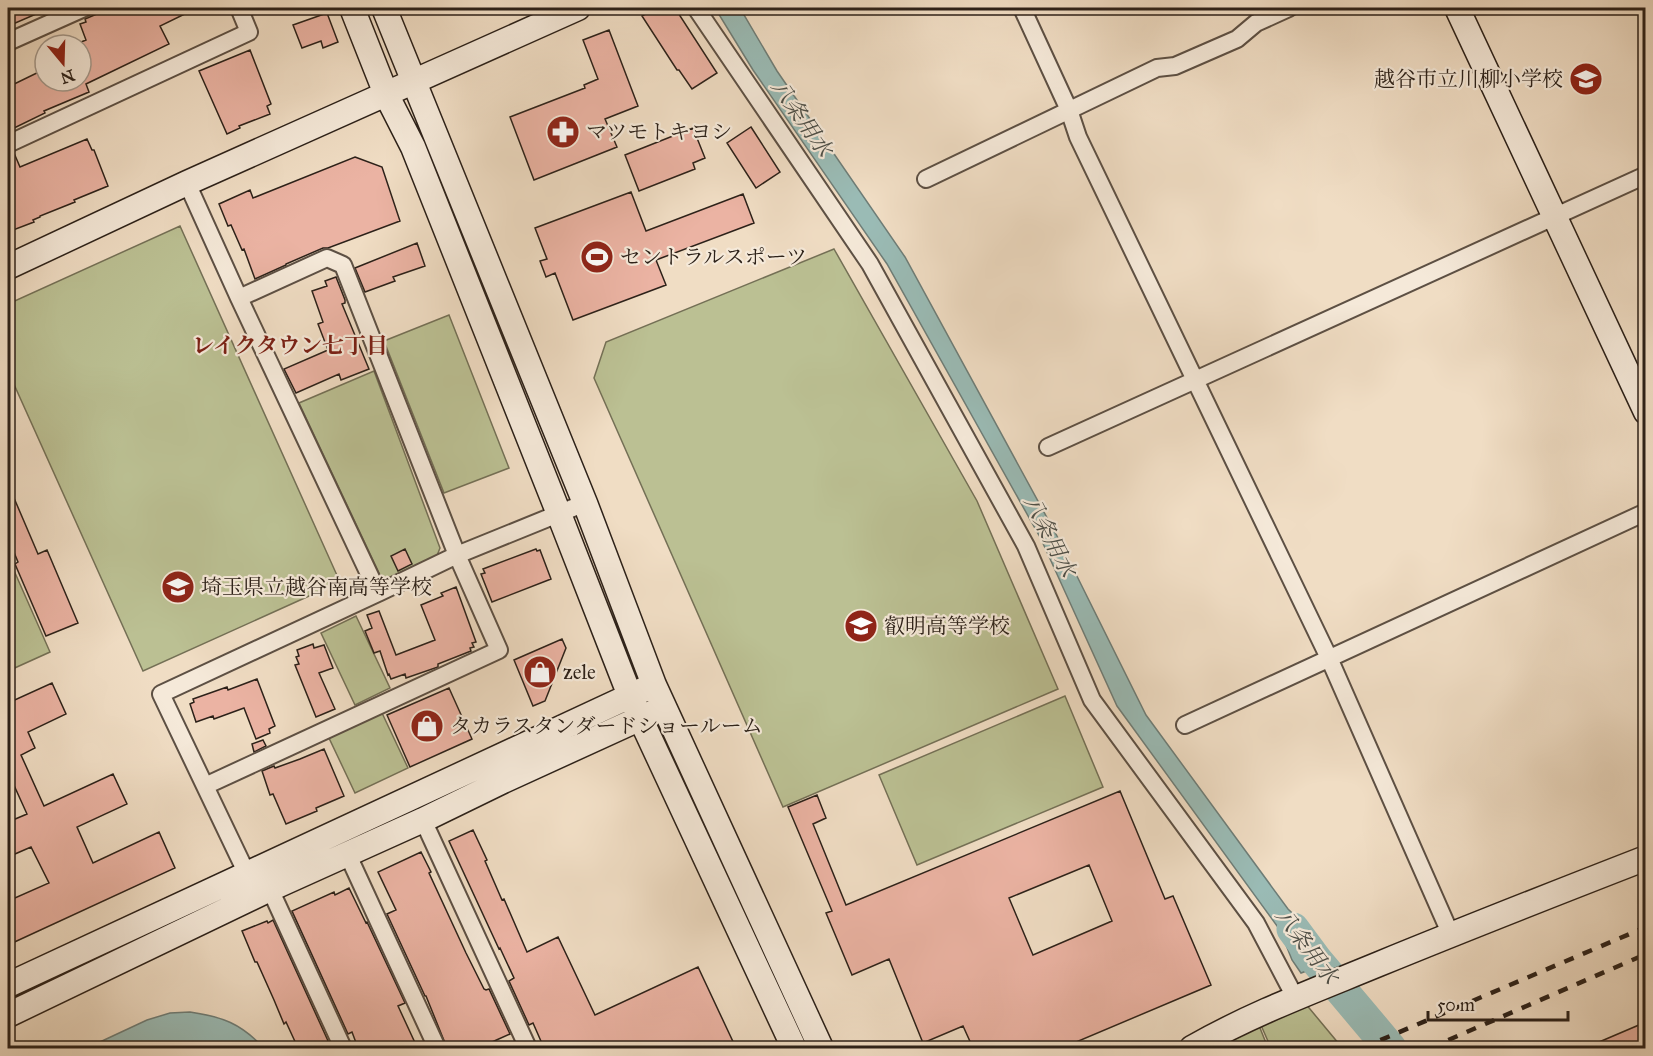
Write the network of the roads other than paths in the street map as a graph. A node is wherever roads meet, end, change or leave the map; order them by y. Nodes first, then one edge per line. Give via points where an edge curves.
1 (84, 8) edge
2 (239, 8) edge
3 (352, 8) edge
4 (384, 8) edge
5 (578, 8) edge
6 (696, 8) edge
7 (1022, 8) edge
8 (1289, 8) edge
9 (1457, 8) edge
10 (8, 42) edge
11 (413, 82) junction
12 (386, 94) junction
13 (1069, 110) junction
14 (8, 144) edge
15 (1646, 175) edge
16 (926, 179) dead end
17 (187, 183) junction
18 (1554, 217) junction
19 (8, 267) edge
20 (238, 298) junction
21 (1196, 380) junction
22 (1646, 412) edge
23 (1048, 447) dead end
24 (585, 503) junction
25 (1646, 512) edge
26 (559, 514) junction
27 (457, 555) junction
28 (378, 593) junction
29 (1329, 658) junction
30 (654, 685) junction
31 (630, 696) junction
32 (665, 707) junction
33 (640, 718) junction
34 (1185, 726) dead end
35 (205, 786) junction
36 (423, 820) junction
37 (347, 853) junction
38 (1646, 858) edge
39 (247, 874) junction
40 (270, 889) junction
41 (1451, 935) junction
42 (8, 985) edge
43 (1305, 995) junction
44 (8, 1015) edge
45 (344, 1048) edge
46 (437, 1048) edge
47 (528, 1048) edge
48 (794, 1048) edge
49 (821, 1048) edge
50 (1192, 1048) edge

1 - 10 street
2 - 14 street via 249,32
3 - 12 street
4 - 11 street
5 - 11 street
6 - 43 street via 870,264 1026,546 1092,700
7 - 13 street
8 - 13 street via 1256,23 1237,39 1175,66 1157,68
9 - 18 street
11 - 12 street
11 - 24 street
12 - 17 street
12 - 26 street via 413,147
13 - 16 street
13 - 21 street via 1078,137
15 - 18 street
17 - 19 street
17 - 20 street
18 - 21 street
18 - 22 street
20 - 27 street via 327,258 343,265
20 - 28 street
21 - 23 street
21 - 29 street
24 - 26 street
24 - 30 street
25 - 29 street
26 - 27 street
26 - 31 street
27 - 28 street
27 - 35 street via 499,650
28 - 35 street via 161,694
29 - 34 street
29 - 41 street
30 - 31 street
30 - 32 street
31 - 33 street
31 - 39 street
32 - 33 street
32 - 49 street
33 - 36 street
33 - 48 street
35 - 39 street
36 - 37 street
36 - 47 street
37 - 40 street
37 - 46 street
38 - 41 street
39 - 42 street
40 - 44 street
40 - 45 street
41 - 43 street
43 - 50 street

